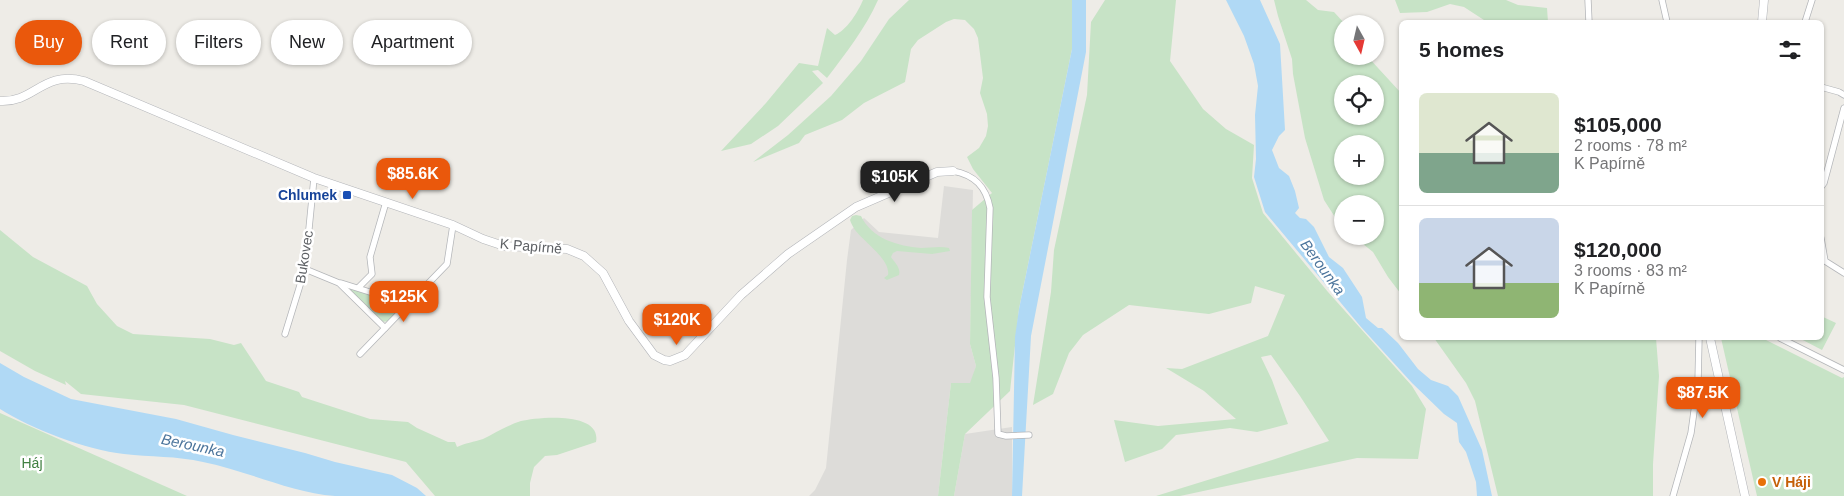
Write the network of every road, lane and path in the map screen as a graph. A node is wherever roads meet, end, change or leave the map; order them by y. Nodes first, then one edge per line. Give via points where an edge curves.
1 (1588, 0) edge
2 (1662, 0) edge
3 (1764, 0) edge
4 (1812, 0) edge
5 (1589, 20) edge
6 (1667, 20) edge
7 (1762, 20) edge
8 (1806, 20) edge
9 (1824, 88) edge
10 (1844, 95) edge
11 (0, 101) edge
12 (1844, 108) edge
13 (953, 171) joint
14 (314, 178) junction
15 (1824, 183) edge
16 (386, 202) junction
17 (453, 225) junction
18 (1824, 255) edge
19 (305, 269) junction
20 (1844, 272) edge
21 (339, 282) junction
22 (359, 287) junction
23 (408, 304) junction
24 (385, 328) junction
25 (286, 334) dead end
26 (1699, 340) edge
27 (1710, 340) edge
28 (1784, 340) edge
29 (360, 354) dead end
30 (1844, 370) edge
31 (1030, 435) dead end
32 (1673, 496) edge
33 (1744, 496) edge

1 - 5 street
2 - 6 street
3 - 7 street
4 - 8 street
9 - 10 street
11 - 14 street, K Papírně via 17,100 48,82 74,78
12 - 15 street
13 - 17 street, K Papírně via 938,172 856,207 788,254 741,295 685,354 670,361 654,355 629,321 603,273 584,256 567,249 504,246
13 - 31 street via 979,183 989,203 987,297 998,434
14 - 16 street, K Papírně
14 - 19 street, Bukovec
16 - 17 street, K Papírně
16 - 22 street via 370,257 372,274
17 - 23 street via 447,264
18 - 20 street via 1825,261
19 - 21 street
19 - 25 street, Bukovec
21 - 22 street
21 - 24 street
22 - 23 street
23 - 24 street
24 - 29 street
26 - 32 street via 1698,382 1691,433
27 - 33 street
28 - 30 street

